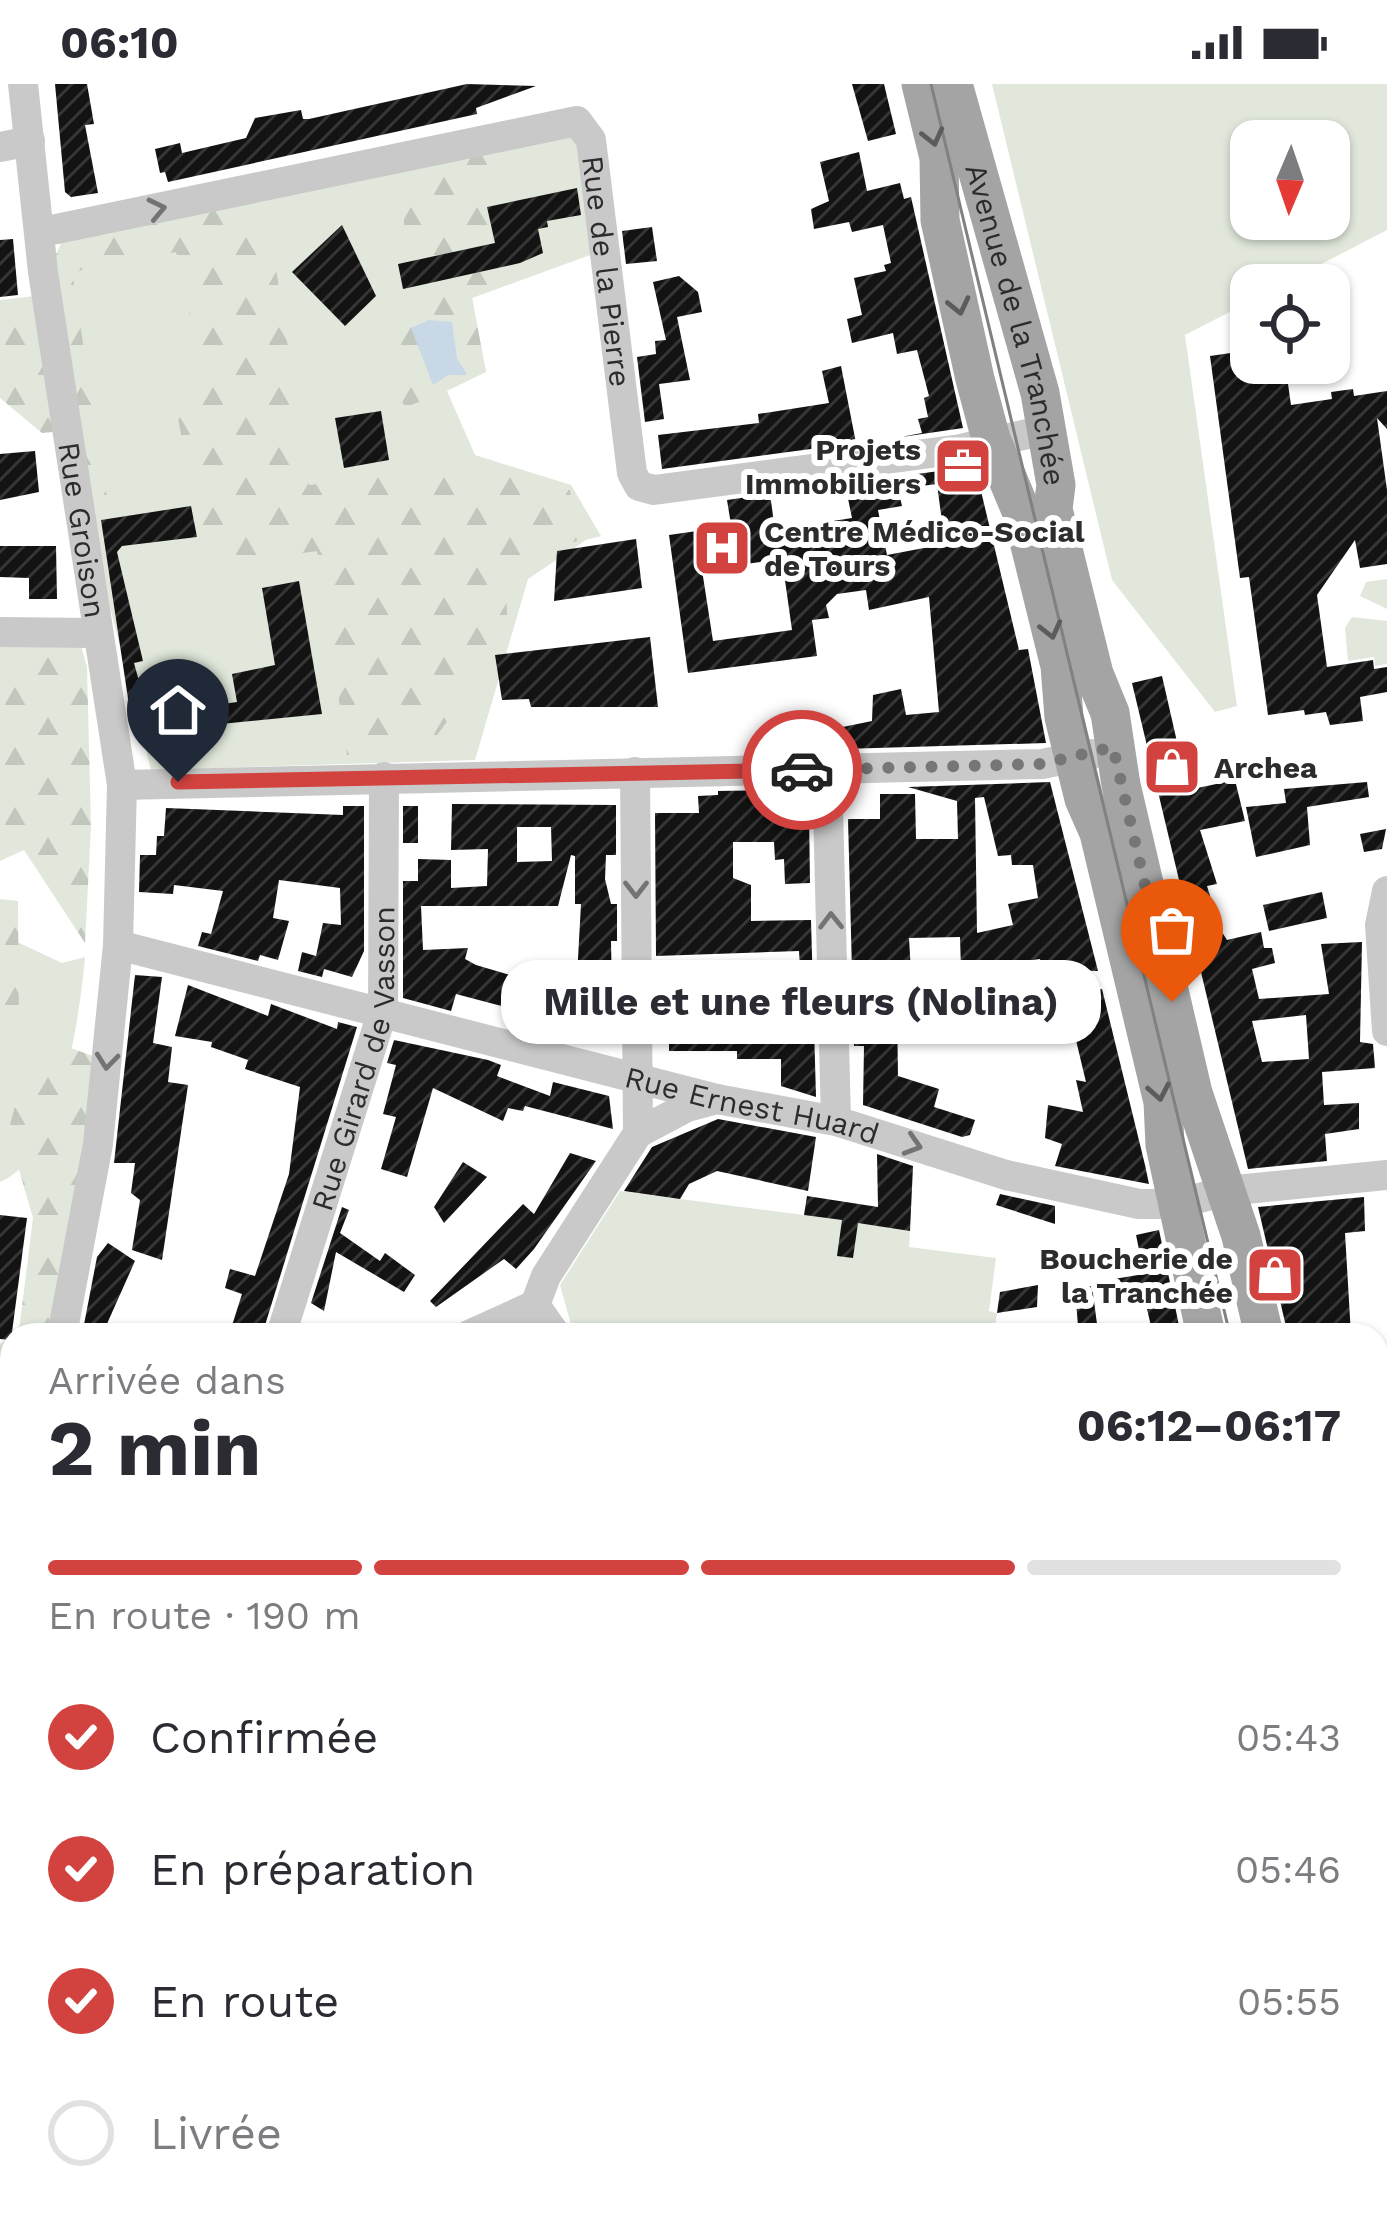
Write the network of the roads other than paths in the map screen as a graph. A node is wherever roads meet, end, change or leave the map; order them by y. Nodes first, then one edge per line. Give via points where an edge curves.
1 (23, 84) edge
2 (921, 84) edge
3 (953, 84) edge
4 (15, 144) edge
5 (42, 232) junction
6 (1045, 430) junction
7 (991, 439) junction
8 (0, 632) edge
9 (94, 633) junction
10 (1113, 747) junction
11 (1074, 757) junction
12 (827, 769) junction
13 (635, 772) junction
14 (384, 777) junction
15 (122, 785) junction
16 (1387, 891) edge
17 (118, 945) junction
18 (383, 1010) junction
19 (1387, 1031) edge
20 (638, 1076) junction
21 (717, 1099) junction
22 (836, 1121) junction
23 (638, 1133) junction
24 (1387, 1175) edge
25 (1226, 1191) junction
26 (1177, 1204) junction
27 (536, 1306) junction
28 (64, 1323) edge
29 (285, 1323) edge
30 (497, 1323) edge
31 (548, 1323) edge
32 (1203, 1323) edge
33 (1261, 1323) edge

1 - 4 street, Rue Groison
2 -> 7 main road, Avenue de la Tranchée via 939,158 944,242
3 - 6 main road, Avenue de la Tranchée
4 - 5 street, Rue Groison
5 -> 7 street, Rue de la Pierre via 577,121 591,140 639,485 678,487
5 - 9 street, Rue Groison
6 - 7 street, Rue de la Pierre
6 - 10 main road, Avenue de la Tranchée via 1054,509
7 -> 11 main road, Avenue de la Tranchée via 1022,513
8 - 9 street
9 - 15 street, Rue Groison
10 - 11 street
10 - 25 main road, Avenue de la Tranchée via 1193,1094
11 - 12 street
11 -> 26 main road, Avenue de la Tranchée via 1162,1102
12 - 13 street
22 -> 12 street
13 - 14 street
13 -> 20 street
14 - 15 street
14 - 18 street, Rue Girard de Vasson
15 - 17 street, Rue Groison
16 - 19 street via 1380,926
17 - 18 street, Rue Ernest Huard
17 -> 28 street, Rue Groison via 98,1144
18 - 20 street, Rue Ernest Huard
18 - 29 street, Rue Girard de Vasson
20 - 21 street, Rue Ernest Huard
20 - 23 street
21 - 22 street, Rue Ernest Huard
21 - 23 street
22 -> 26 street, Rue Ernest Huard via 1042,1184
23 - 27 street via 546,1276
24 - 25 street, Rue Ernest Huard
25 - 26 street, Rue Ernest Huard
25 - 33 main road, Avenue de la Tranchée
26 - 32 main road, Avenue de la Tranchée
27 - 30 street
27 - 31 street

